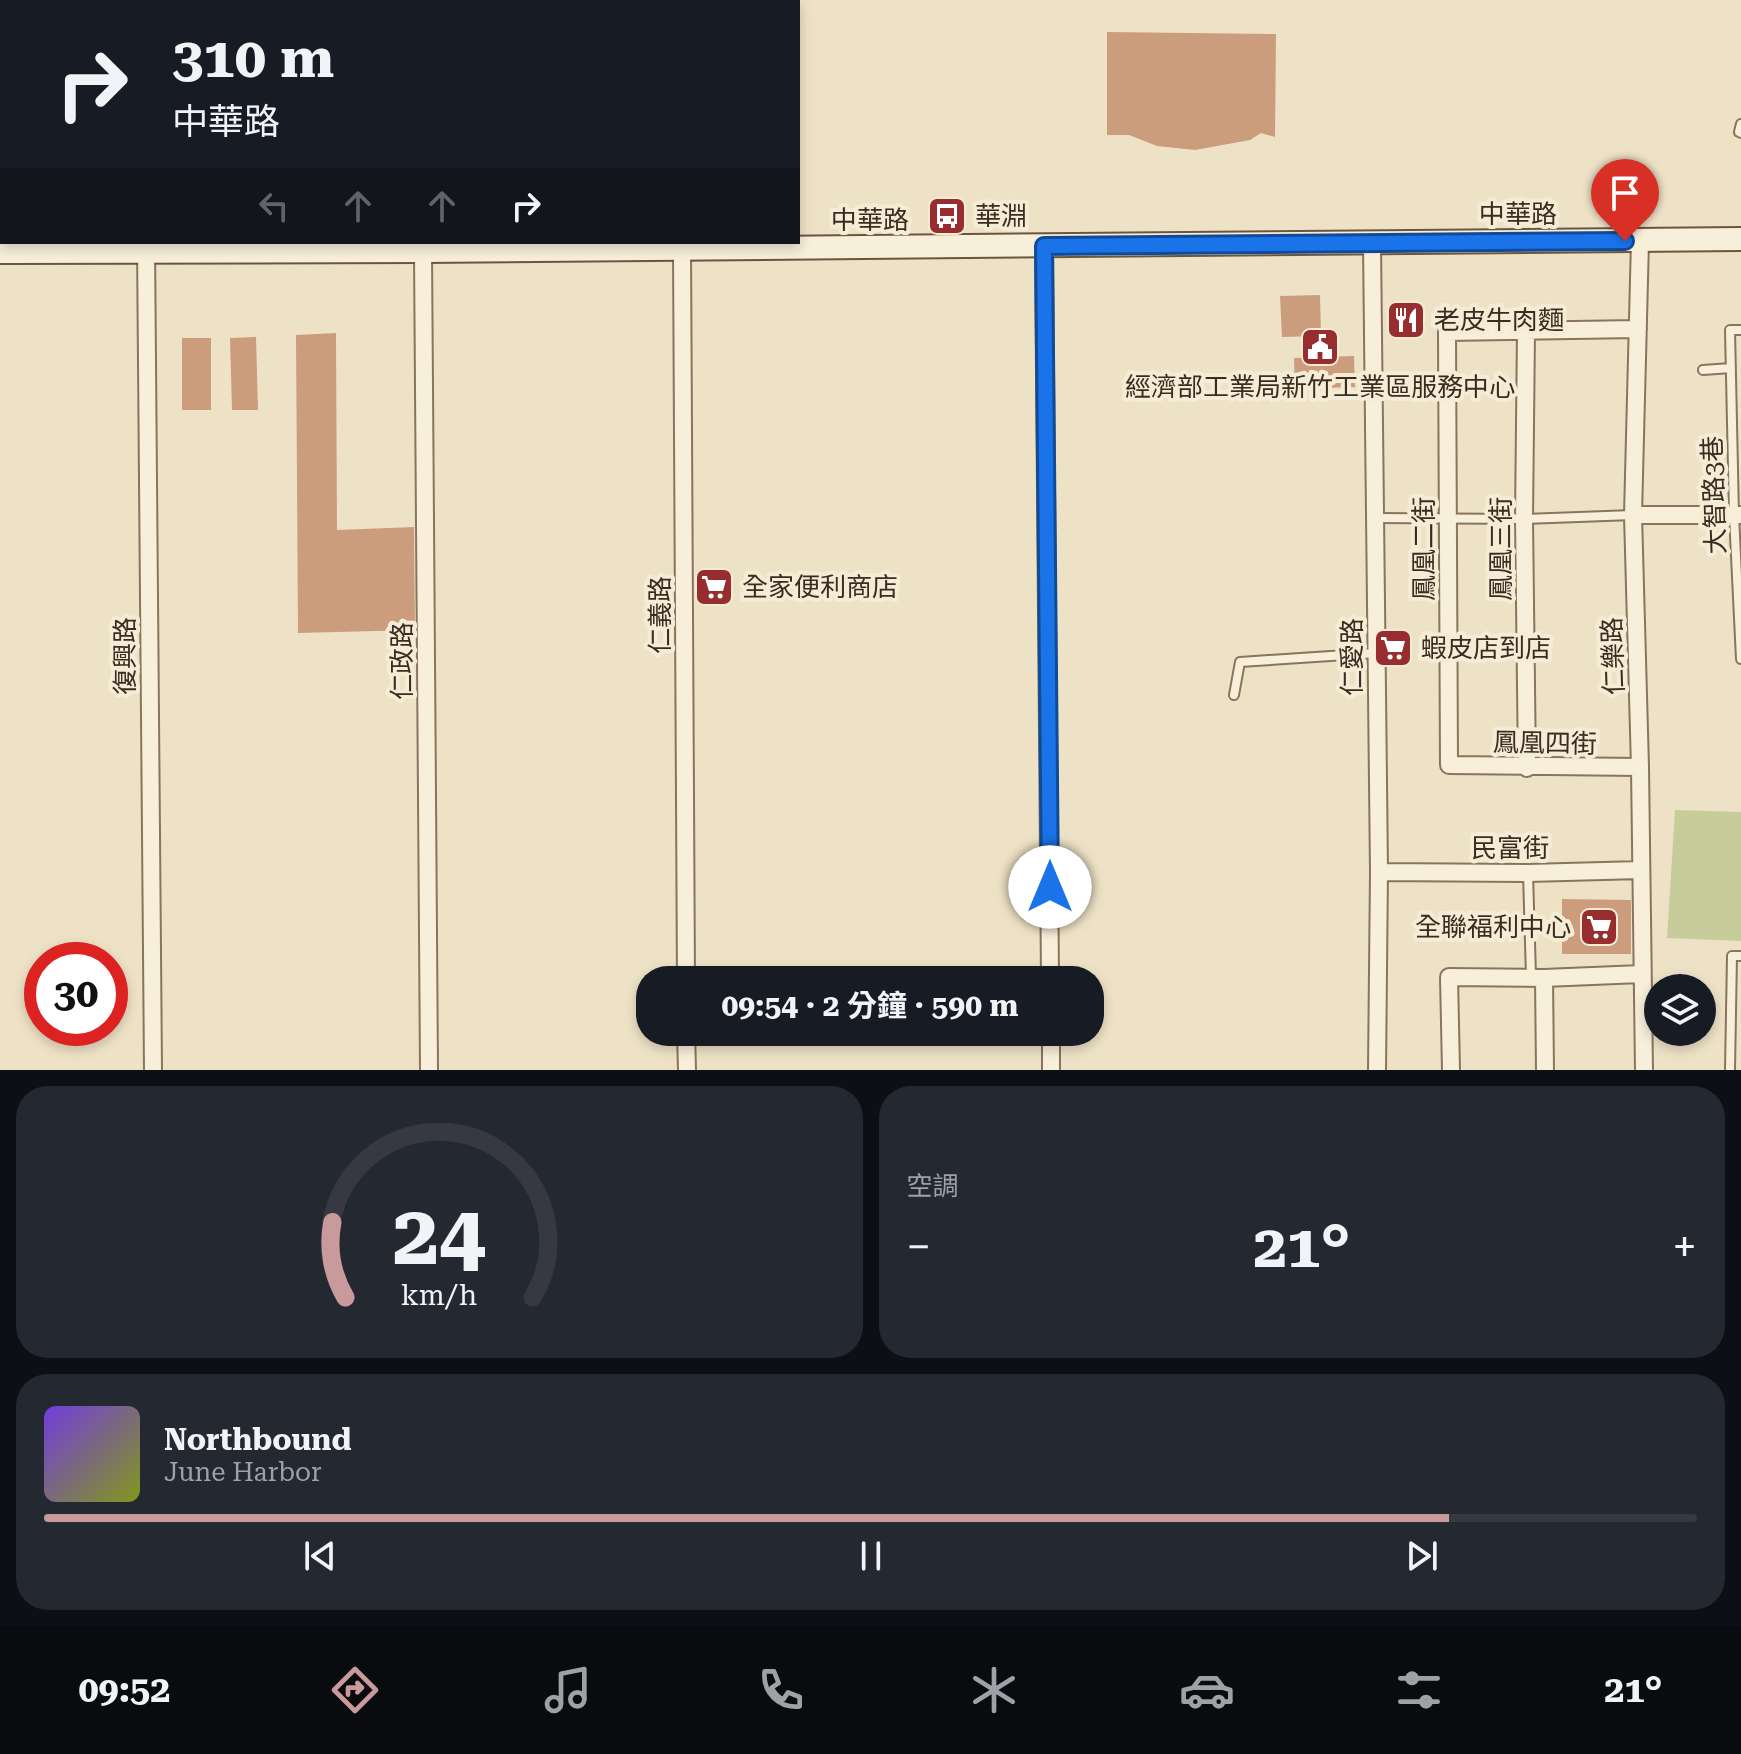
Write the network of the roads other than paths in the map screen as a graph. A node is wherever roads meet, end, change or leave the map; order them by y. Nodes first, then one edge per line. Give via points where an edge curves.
1 (1741, 124) edge
2 (1741, 133) edge
3 (1741, 239) edge
4 (1640, 241) junction
5 (1372, 244) junction
6 (745, 245) edge
7 (146, 246) edge
8 (1044, 246) junction
9 (682, 249) junction
10 (423, 251) junction
11 (0, 252) edge
12 (1638, 329) junction
13 (1741, 330) edge
14 (1526, 331) junction
15 (1703, 370) dead end
16 (1731, 372) junction
17 (1741, 377) edge
18 (1633, 515) junction
19 (1737, 515) edge
20 (1375, 518) junction
21 (1524, 519) junction
22 (1448, 520) junction
23 (1376, 653) junction
24 (1741, 659) edge
25 (1234, 695) dead end
26 (1449, 765) joint
27 (1640, 767) junction
28 (1527, 768) junction
29 (1641, 870) junction
30 (1379, 872) junction
31 (1528, 873) junction
32 (1741, 956) edge
33 (686, 966) edge
34 (1050, 966) edge
35 (1641, 974) junction
36 (1538, 978) junction
37 (686, 1046) edge
38 (1051, 1046) edge
39 (153, 1070) edge
40 (429, 1070) edge
41 (687, 1070) edge
42 (1051, 1070) edge
43 (1377, 1070) edge
44 (1451, 1070) edge
45 (1545, 1070) edge
46 (1644, 1070) edge
47 (1730, 1070) edge

1 - 2 lane
3 - 4 street, 中華路
4 - 5 street, 中華路
4 - 12 street, 仁樂路
5 - 8 street, 中華路
5 - 20 street, 仁愛路
6 - 8 street, 中華路
6 - 9 street, 中華路
7 - 10 street, 中華路
7 - 11 street, 中華路
7 - 39 street, 復興路
8 - 34 street
9 - 10 street, 中華路
9 - 33 street, 仁義路
10 - 40 street, 仁政路
12 - 14 street
12 - 18 street, 仁樂路
13 - 16 lane, 大智路3巷 via 1730,330
14 - 21 street, 鳳凰三街
14 - 22 street, 鳳凰二街 via 1447,332
15 - 16 lane
16 - 17 lane
16 - 19 lane, 大智路3巷
18 - 19 street
18 - 21 lane
18 - 27 street, 仁樂路
19 - 24 lane, 大智路3巷
20 - 22 lane
20 - 23 street, 仁愛路
21 - 22 lane
21 - 28 street, 鳳凰三街
22 - 26 street, 鳳凰二街
23 - 25 lane via 1240,662
23 - 30 street, 仁愛路
26 - 28 street, 鳳凰四街
27 - 28 street, 鳳凰四街
27 - 29 street, 仁樂路
29 - 31 street, 民富街
29 - 35 street, 仁樂路
30 - 31 street, 民富街
30 - 43 street, 仁愛路
31 - 36 lane
32 - 47 lane via 1732,956
35 - 36 street
35 - 46 street, 仁樂路
36 - 44 street via 1449,977
36 - 45 street
37 - 41 street
38 - 42 street

